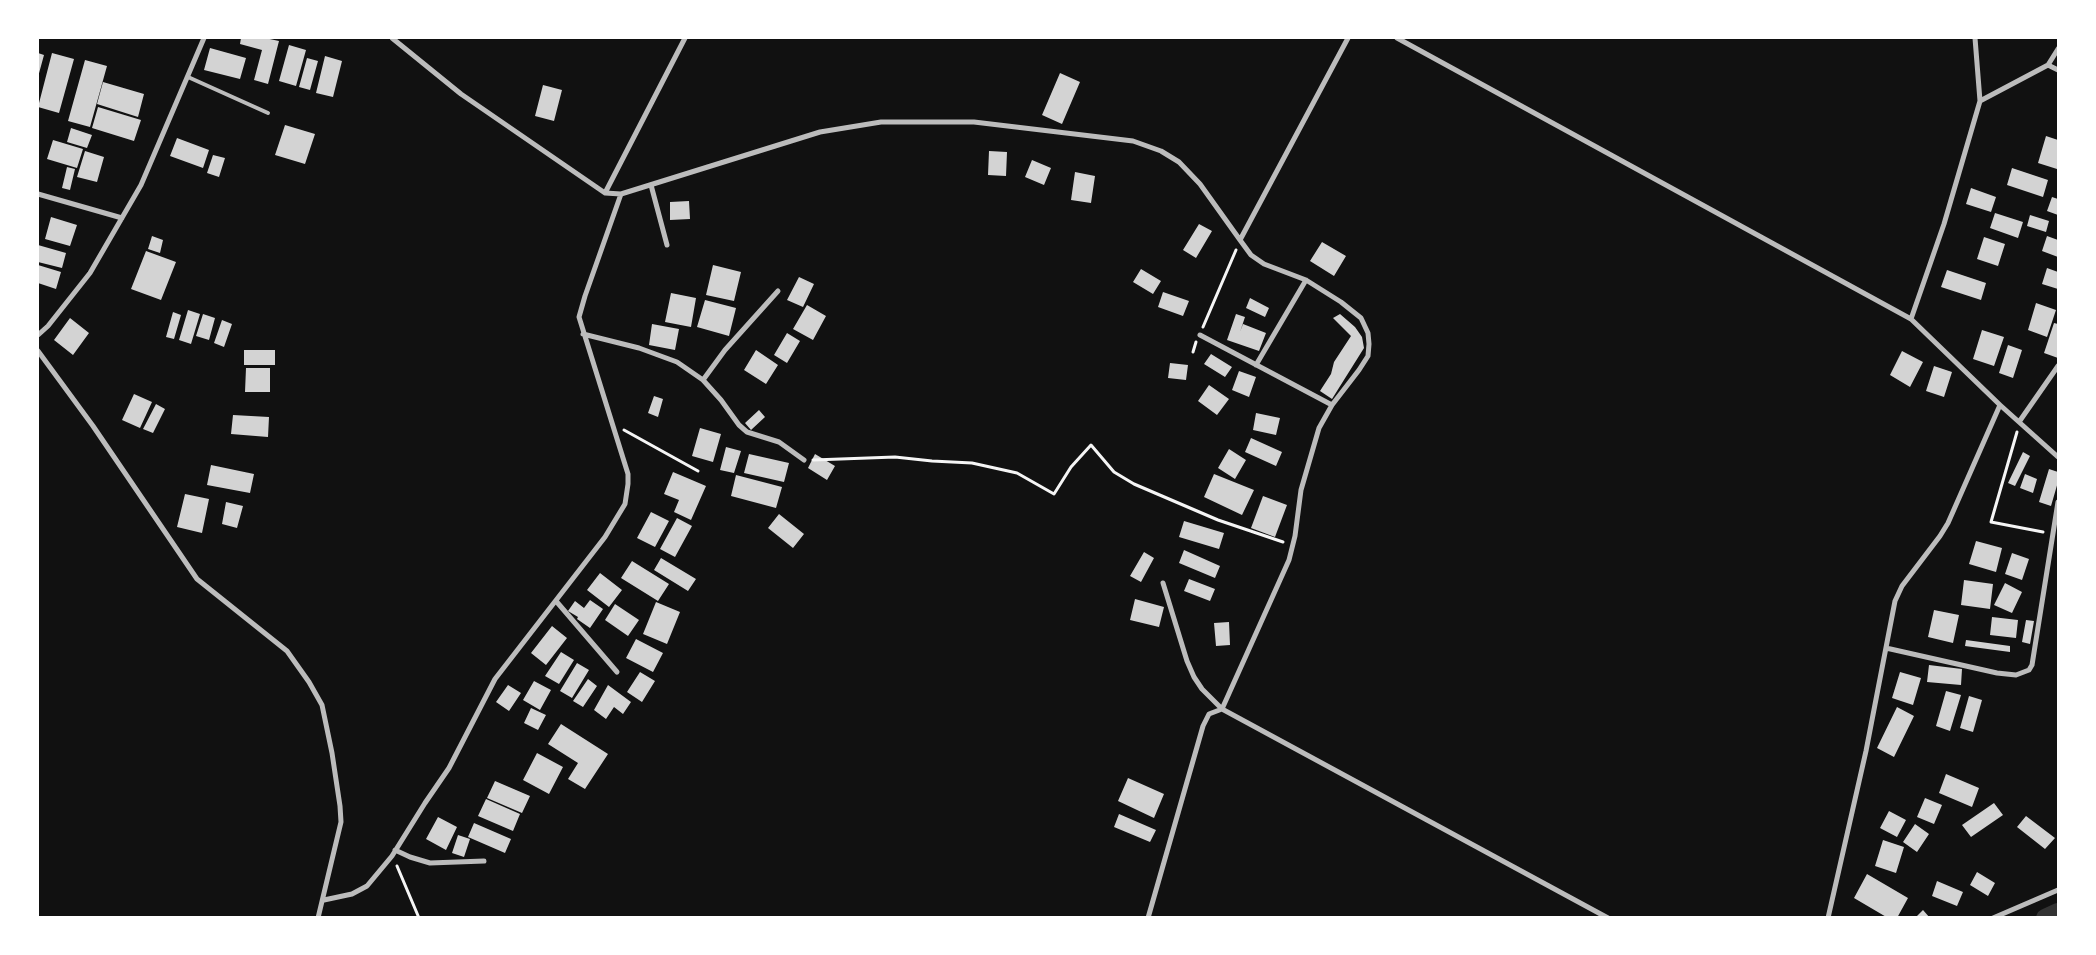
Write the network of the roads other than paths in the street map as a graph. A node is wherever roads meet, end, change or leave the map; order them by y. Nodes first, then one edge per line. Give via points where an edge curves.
1 (204, 38) edge
2 (392, 38) edge
3 (685, 38) edge
4 (1348, 38) edge
5 (1397, 38) edge
6 (1975, 38) edge
7 (2058, 49) edge
8 (2048, 65) junction
9 (2058, 70) edge
10 (188, 77) junction
11 (1980, 101) junction
12 (268, 113) dead end
13 (651, 185) junction
14 (605, 193) junction
15 (38, 194) edge
16 (622, 194) junction
17 (122, 218) junction
18 (1240, 240) junction
19 (667, 245) dead end
20 (1306, 280) junction
21 (778, 291) dead end
22 (1912, 319) junction
23 (583, 334) junction
24 (38, 335) edge
25 (1200, 335) road end
26 (38, 351) edge
27 (1256, 365) junction
28 (2058, 366) edge
29 (703, 380) junction
30 (1332, 405) junction
31 (2000, 405) junction
32 (2020, 422) junction
33 (2058, 457) edge
34 (804, 460) road end
35 (2058, 502) edge
36 (1163, 583) dead end
37 (556, 601) junction
38 (1886, 648) junction
39 (617, 672) dead end
40 (1222, 709) junction
41 (394, 853) junction
42 (484, 861) dead end
43 (2058, 890) edge
44 (324, 900) junction
45 (318, 918) edge
46 (1148, 918) edge
47 (1608, 918) edge
48 (1828, 918) edge
49 (1993, 918) edge

1 - 10 street
2 - 14 street via 460,94
3 - 14 street
4 - 18 street
5 - 22 street
6 - 11 street
7 - 8 street
8 - 9 street
8 - 11 street
10 - 12 lane
10 - 17 street via 141,185
11 - 22 street
13 - 16 street
13 - 18 street via 820,132 881,122 974,122 1134,141 1161,151 1179,162 1200,184
13 - 19 street
14 - 16 street
15 - 17 street
16 - 23 street via 582,306 579,317
17 - 24 street via 90,273
18 - 20 street via 1251,255 1264,264
20 - 27 street
20 - 30 street via 1361,318 1368,333 1368,356
21 - 29 street via 725,350
22 - 31 street
23 - 29 street via 639,348 677,362
23 - 37 street via 628,474 628,484 625,504 605,537
25 - 27 street
26 - 44 street via 94,426 196,579 287,651 322,705 341,822
27 - 30 street
28 - 32 street
29 - 34 street via 747,432 779,442
30 - 40 street via 1312,447 1301,490 1293,545 1279,586
31 - 32 street
31 - 38 street via 1948,523 1902,586 1895,601
32 - 33 street
35 - 38 street via 2029,670 2016,675 1997,673
36 - 40 street via 1194,677
37 - 39 street
37 - 41 street via 495,679 449,768
38 - 48 street
40 - 46 street via 1209,714 1203,726
40 - 47 street
41 - 42 street via 430,863
41 - 44 street via 367,886 352,894
43 - 49 street
44 - 45 street

